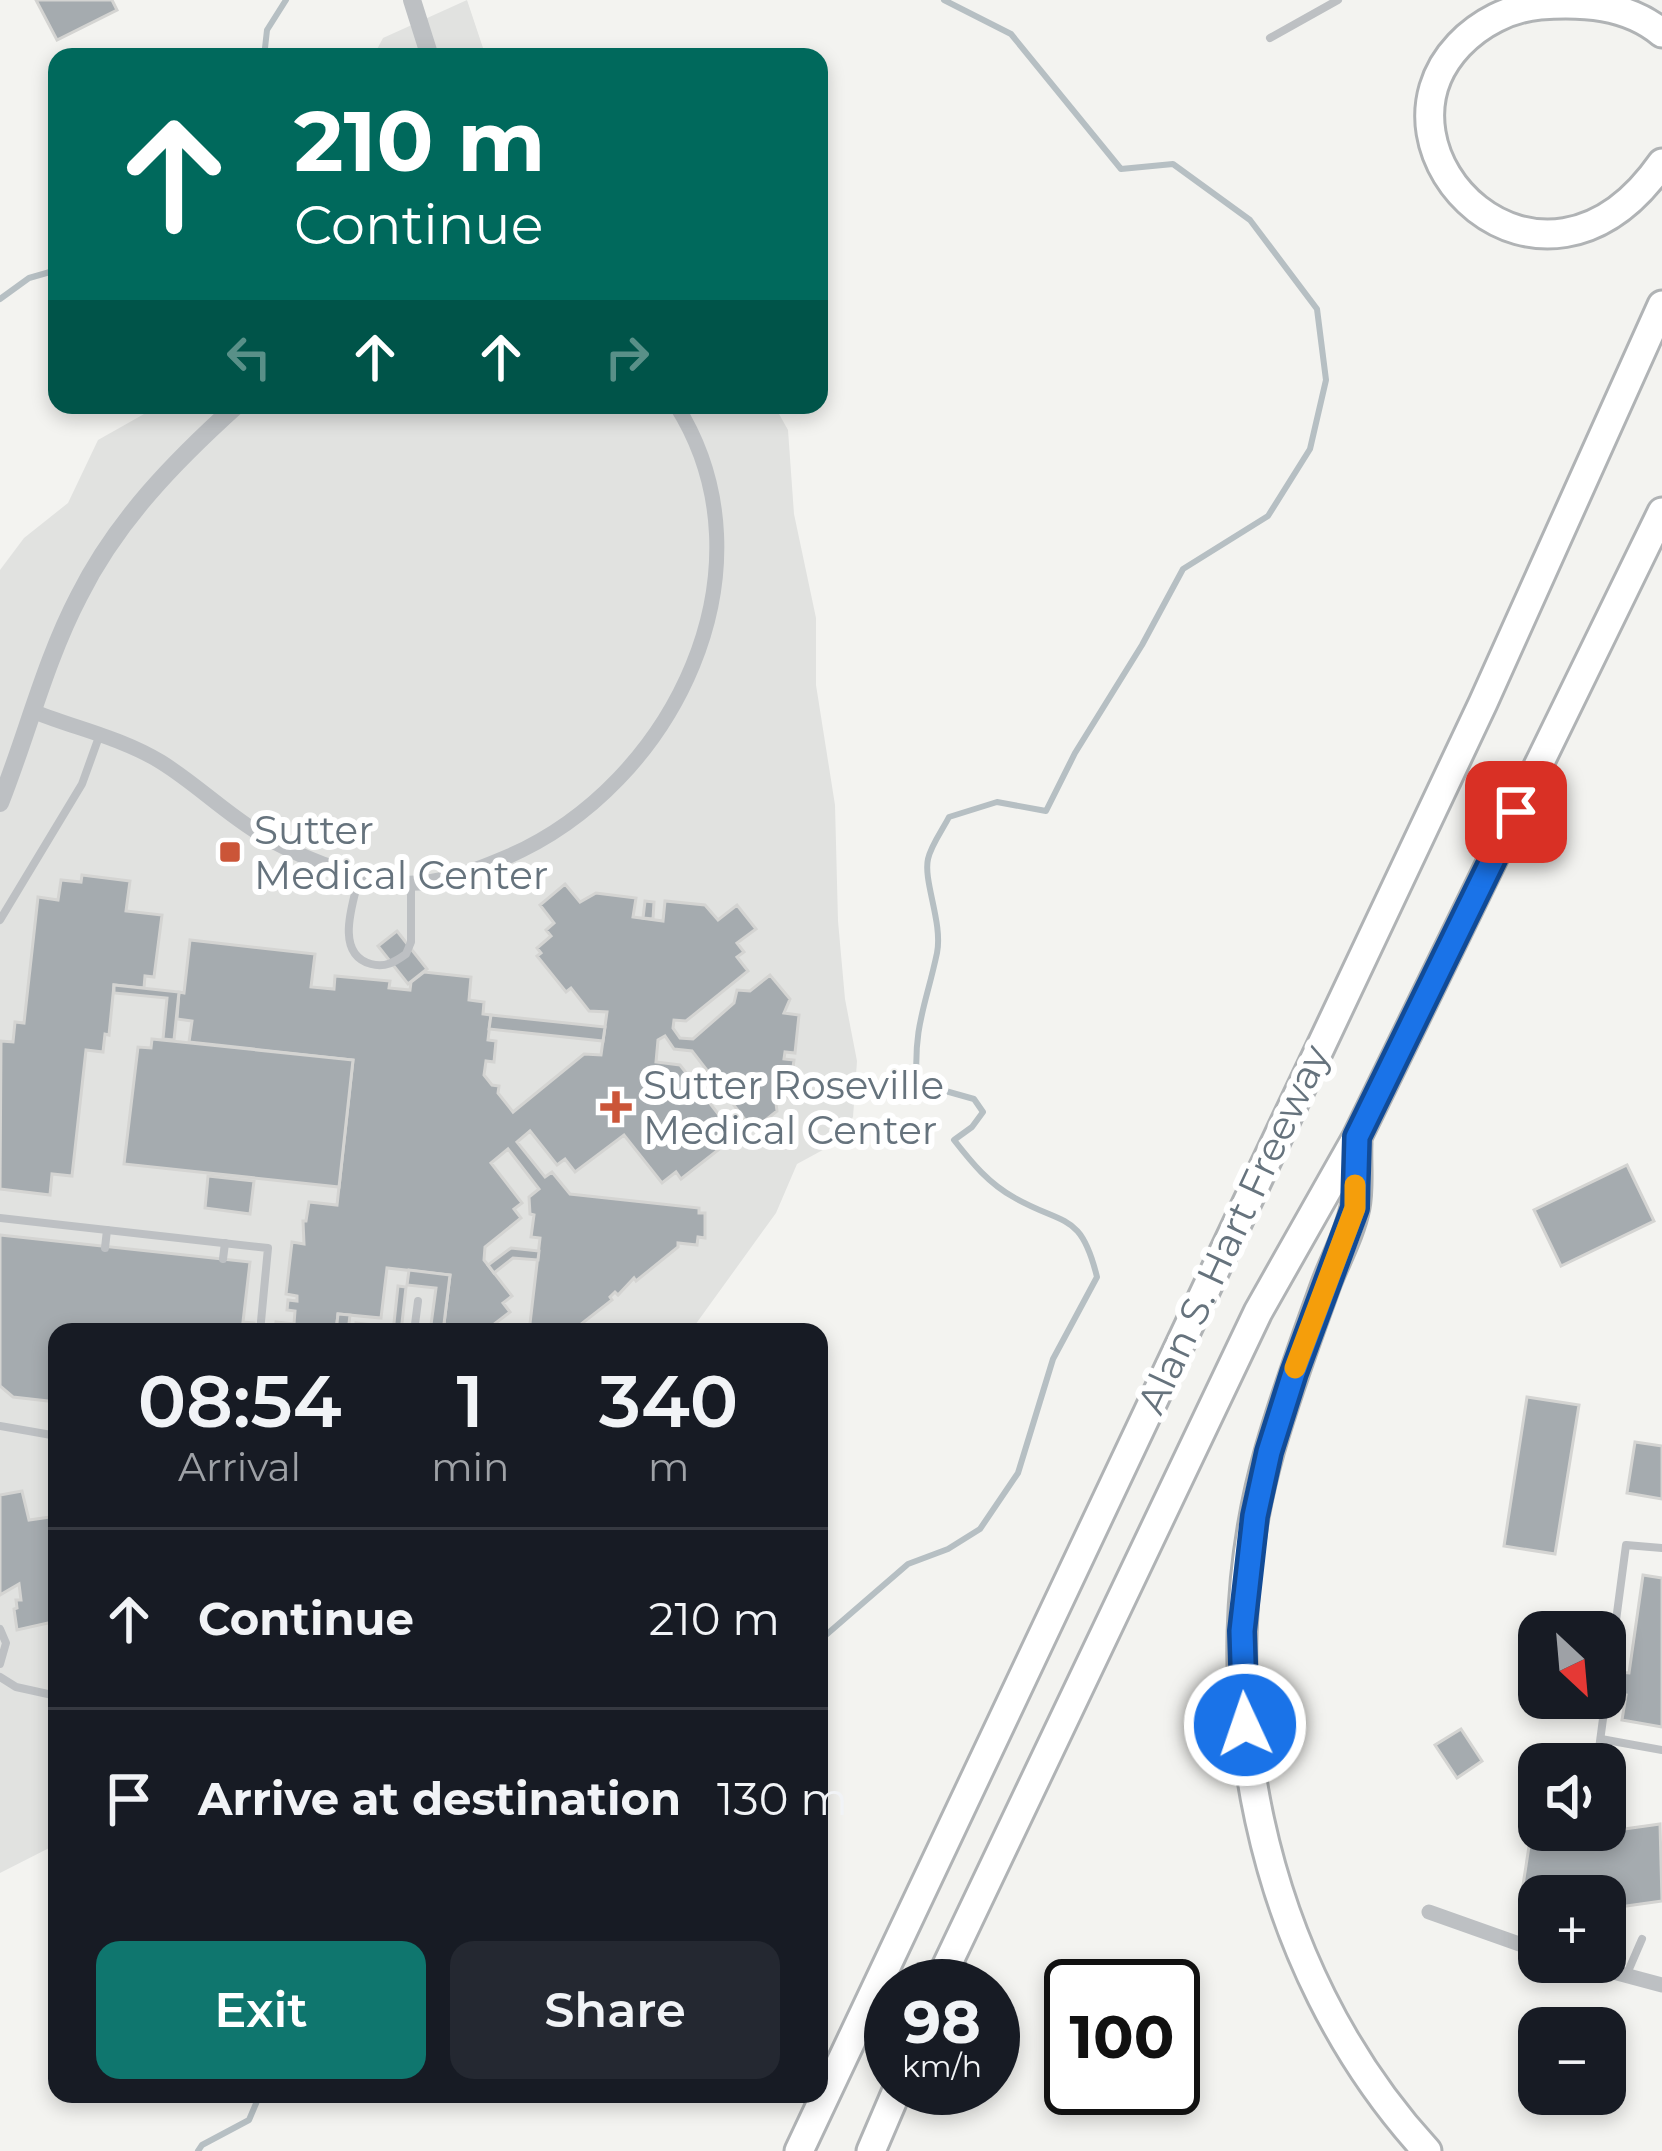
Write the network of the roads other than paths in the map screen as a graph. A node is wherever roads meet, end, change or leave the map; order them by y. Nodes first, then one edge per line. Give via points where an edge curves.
1 (1338, 0) edge
2 (415, 8) edge
3 (1658, 30) edge
4 (1270, 38) dead end
5 (427, 48) edge
6 (1662, 163) edge
7 (1662, 305) edge
8 (228, 414) edge
9 (681, 414) edge
10 (1662, 512) edge
11 (34, 712) junction
12 (100, 734) junction
13 (0, 803) edge
14 (360, 875) junction
15 (411, 883) junction
16 (0, 920) edge
17 (1357, 1137) junction
18 (0, 1218) edge
19 (107, 1229) junction
20 (225, 1243) junction
21 (105, 1248) dead end
22 (223, 1259) dead end
23 (418, 1301) dead end
24 (261, 1323) edge
25 (415, 1323) edge
26 (0, 1426) edge
27 (48, 1434) edge
28 (1662, 1548) edge
29 (0, 1629) edge
30 (0, 1664) edge
31 (0, 1677) edge
32 (48, 1694) edge
33 (1600, 1739) junction
34 (1600, 1743) edge
35 (1662, 1750) edge
36 (1429, 1912) dead end
37 (1642, 1940) dead end
38 (1518, 1944) edge
39 (950, 1959) edge
40 (1626, 1976) joint
41 (1662, 1985) edge
42 (828, 2086) edge
43 (820, 2103) edge
44 (886, 2115) edge
45 (800, 2145) edge
46 (871, 2151) edge
47 (1427, 2151) edge

1 - 4 lane
2 - 5 street
3 - 6 highway via 1591,3 1533,5 1498,16 1448,56 1431,131 1459,192 1489,220 1528,234 1575,233 1601,223 1628,205
7 - 42 highway, Alan S. Hart Freeway via 1483,703
8 - 11 street via 153,487 105,551 71,611
9 - 15 street via 702,453 720,541 707,623 673,704 636,758 571,821 483,867
10 - 17 highway, Alan S. Hart Freeway
11 - 12 street
11 - 13 street
12 - 14 street via 159,761 259,833
12 - 16 lane via 86,776
14 - 15 street
14 - 15 lane via 350,939 374,965 406,954
17 - 39 highway, Alan S. Hart Freeway via 1258,1312
17 - 47 highway via 1355,1208 1294,1373 1255,1516 1243,1701 1258,1816 1299,1944 1359,2060
18 - 19 lane
19 - 20 lane
19 - 21 lane
20 - 22 lane
20 - 24 lane via 268,1248
23 - 25 lane
26 - 27 lane
28 - 33 lane via 1626,1545
29 - 30 lane
31 - 32 lane
33 - 34 lane
33 - 35 lane
36 - 38 street
37 - 40 lane
40 - 41 street
43 - 45 highway, Alan S. Hart Freeway
44 - 46 highway

